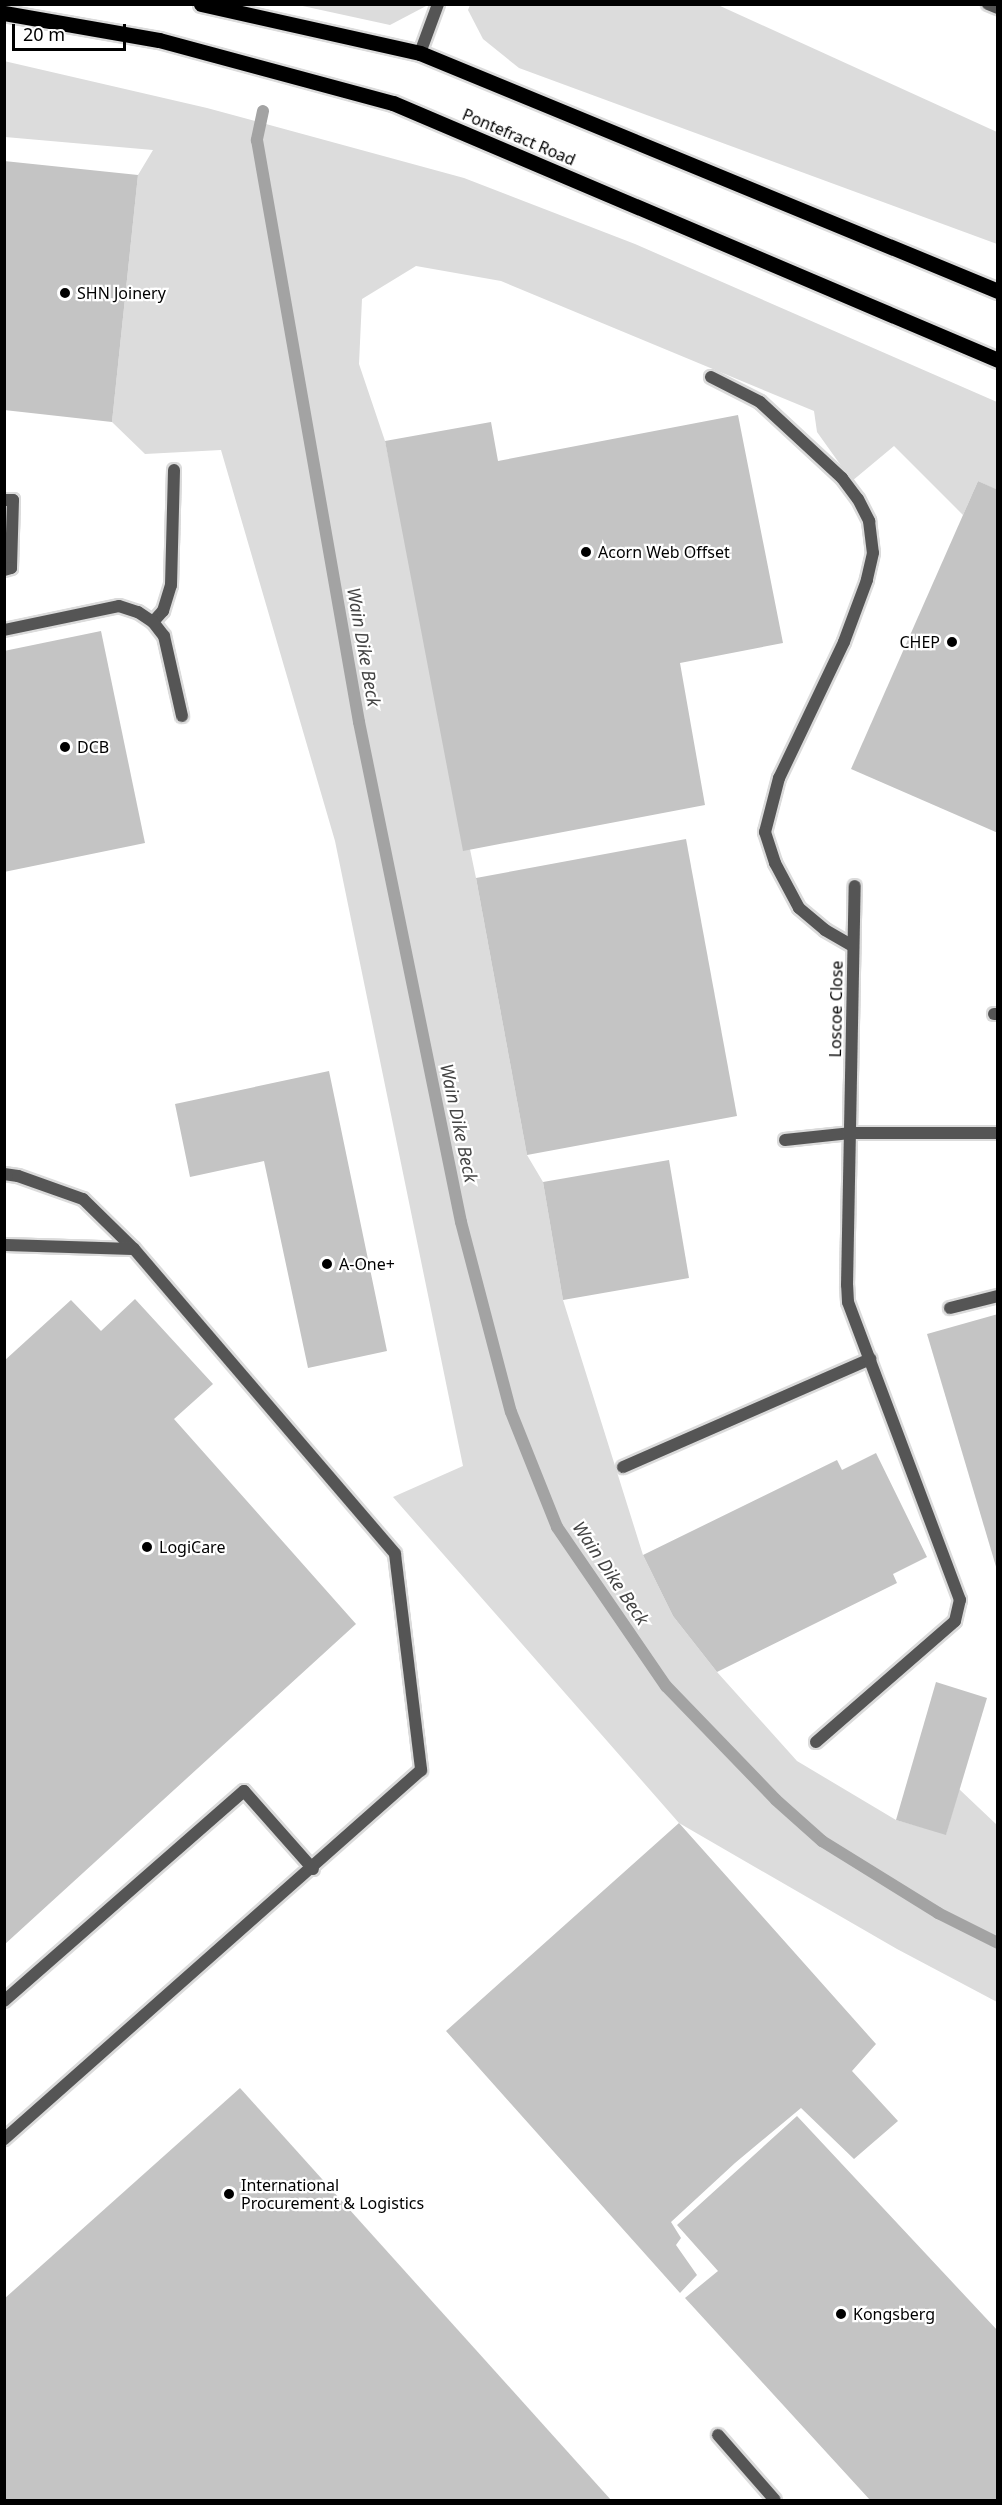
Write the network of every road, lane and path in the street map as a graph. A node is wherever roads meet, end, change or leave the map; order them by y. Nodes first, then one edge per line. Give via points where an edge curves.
1 (201, 4) edge
2 (438, 4) edge
3 (988, 4) edge
4 (998, 8) edge
5 (4, 13) edge
6 (420, 53) junction
7 (998, 291) edge
8 (998, 360) edge
9 (711, 377) dead end
10 (174, 470) dead end
11 (4, 500) edge
12 (4, 570) edge
13 (153, 622) junction
14 (4, 630) edge
15 (182, 716) dead end
16 (855, 886) dead end
17 (853, 946) junction
18 (850, 1132) junction
19 (998, 1133) edge
20 (785, 1140) dead end
21 (4, 1174) edge
22 (4, 1245) edge
23 (134, 1249) junction
24 (998, 1296) edge
25 (950, 1308) dead end
26 (870, 1359) junction
27 (623, 1467) dead end
28 (816, 1742) dead end
29 (313, 1869) junction
30 (4, 2001) edge
31 (4, 2139) edge
32 (718, 2435) dead end
33 (775, 2500) edge

1 - 6 main road
2 - 6 street
3 - 4 street
5 - 8 main road, Pontefract Road via 159,40 393,103
6 - 7 main road
9 - 17 street via 760,402 842,478 869,521 873,554 867,580 844,642 779,778 765,832 775,863 799,908 825,930
10 - 13 street via 171,585 163,611
11 - 12 street via 13,500 12,568
13 - 14 street via 119,606
13 - 15 street via 164,636
16 - 17 street, Loscoe Close
17 - 18 street, Loscoe Close
18 - 19 street
18 - 20 street
18 - 26 street, Loscoe Close via 848,1302
21 - 23 street via 83,1199
22 - 23 street
23 - 29 street via 395,1554 422,1770
24 - 25 street
26 - 27 street
26 - 28 street, Loscoe Close via 960,1600 955,1621
29 - 30 street via 244,1791
29 - 31 street
32 - 33 street

